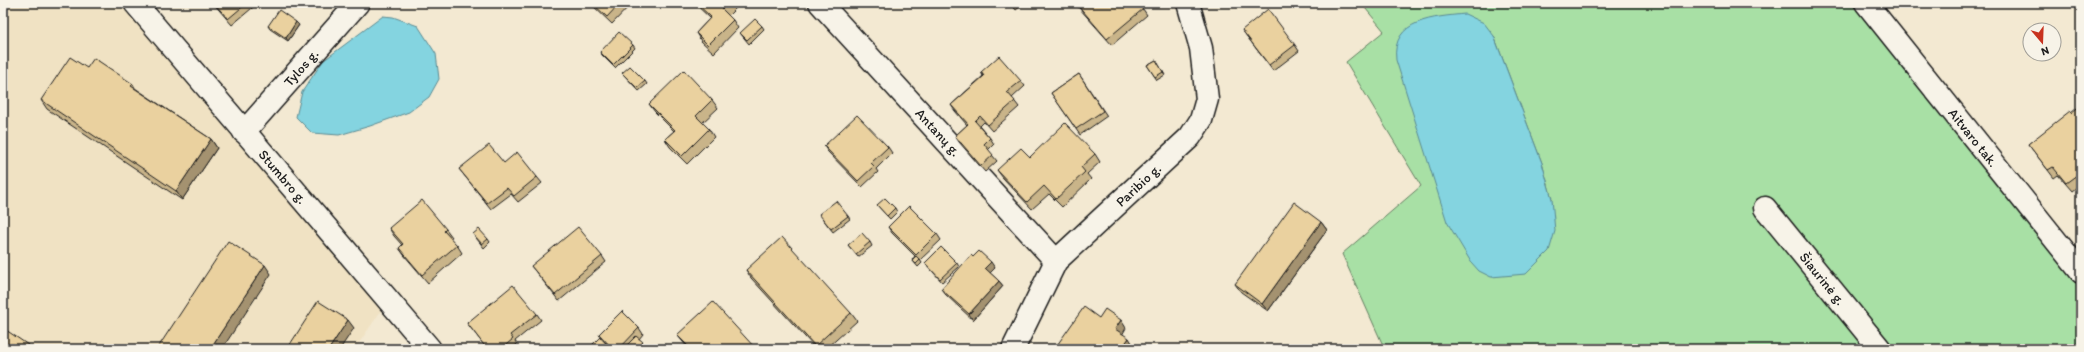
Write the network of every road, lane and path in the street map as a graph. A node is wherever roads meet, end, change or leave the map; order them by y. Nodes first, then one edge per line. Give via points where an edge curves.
1 (135, 3) edge
2 (358, 3) edge
3 (820, 3) edge
4 (1188, 3) edge
5 (1866, 3) edge
6 (244, 132) junction
7 (1765, 208) dead end
8 (1056, 261) junction
9 (2081, 272) edge
10 (430, 349) edge
11 (1013, 349) edge
12 (1880, 349) edge

1 - 6 street, Stumbro g.
2 - 6 street, Tylos g.
3 - 8 street, Antanų g.
4 - 8 street, Paribio g. via 1201,48 1207,100 1201,120 1190,137
5 - 9 street, Aitvaro tak.
6 - 10 street, Stumbro g.
7 - 12 street, Šiaurinė g.
8 - 11 street, Paribio g.

